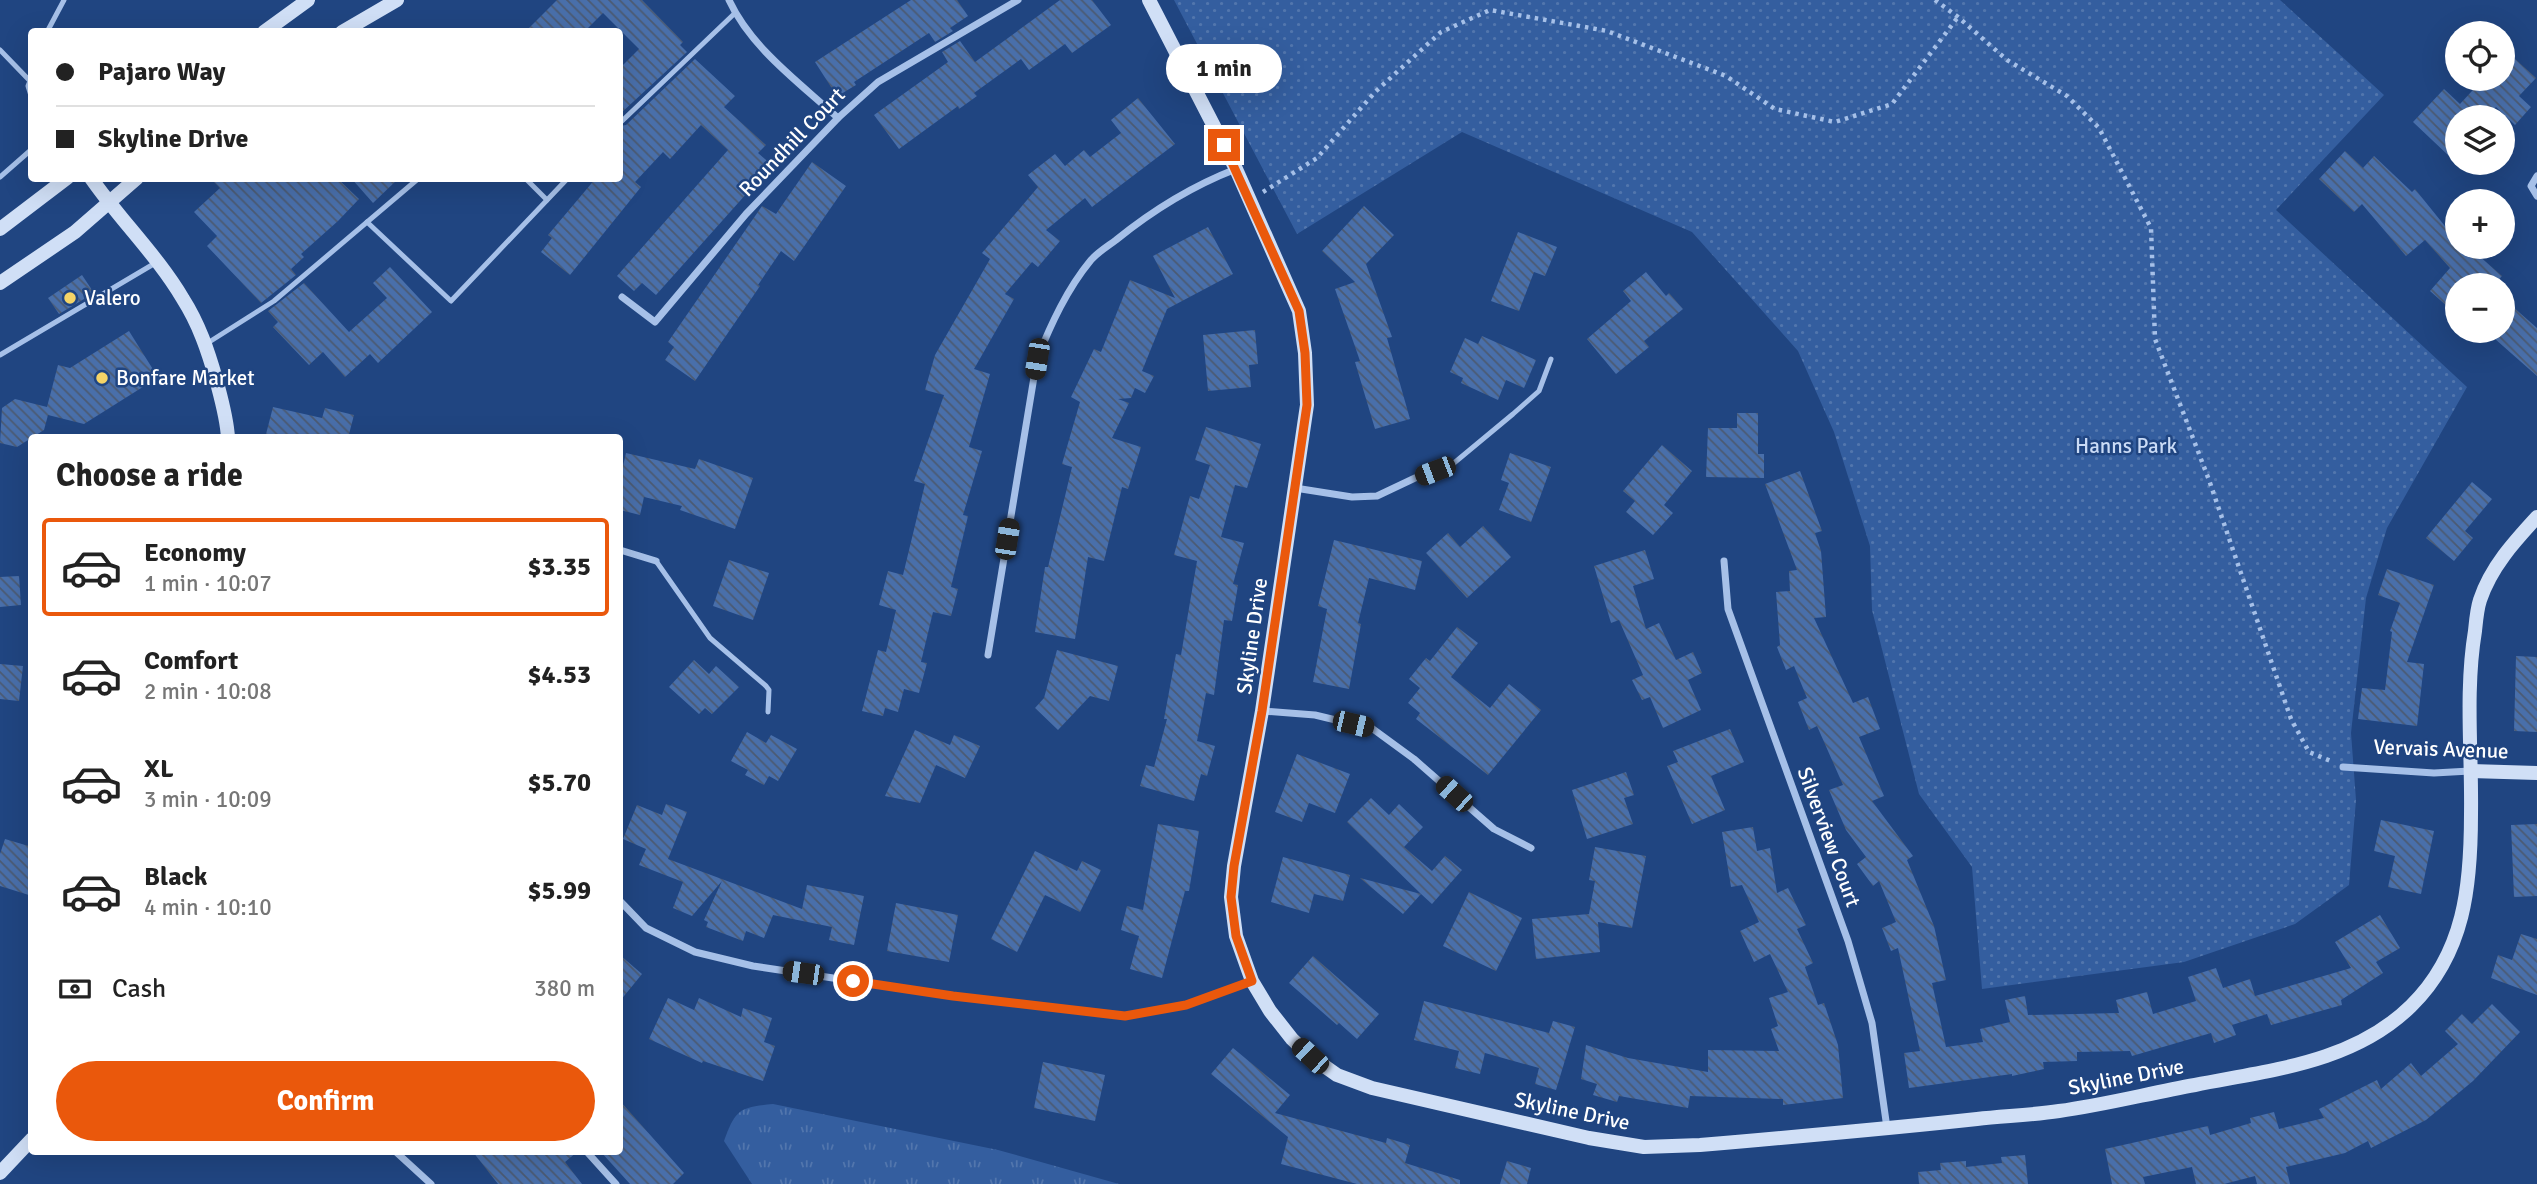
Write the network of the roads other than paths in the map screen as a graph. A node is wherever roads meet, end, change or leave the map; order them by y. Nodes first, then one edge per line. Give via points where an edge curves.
1 (64, 0) edge
2 (308, 0) edge
3 (397, 0) edge
4 (729, 0) edge
5 (1018, 0) edge
6 (1149, 0) edge
7 (735, 13) junction
8 (49, 28) edge
9 (270, 28) edge
10 (348, 28) edge
11 (0, 50) edge
12 (28, 75) edge
13 (838, 118) junction
14 (623, 119) edge
15 (28, 152) edge
16 (1236, 169) junction
17 (2537, 176) edge
18 (0, 177) edge
19 (62, 182) edge
20 (94, 182) edge
21 (133, 182) edge
22 (414, 182) edge
23 (529, 182) edge
24 (564, 182) edge
25 (2537, 196) edge
26 (547, 200) junction
27 (109, 204) junction
28 (367, 222) junction
29 (0, 229) edge
30 (158, 261) junction
31 (0, 283) edge
32 (622, 297) dead end
33 (206, 344) junction
34 (0, 355) edge
35 (1551, 359) dead end
36 (227, 434) edge
37 (1415, 478) joint
38 (1295, 488) junction
39 (2537, 517) edge
40 (623, 551) edge
41 (656, 561) joint
42 (1724, 561) dead end
43 (988, 655) dead end
44 (1262, 711) junction
45 (768, 712) dead end
46 (2343, 767) road end
47 (2471, 771) junction
48 (2537, 773) edge
49 (1531, 848) dead end
50 (623, 904) edge
51 (1252, 981) junction
52 (1887, 1129) junction
53 (28, 1143) edge
54 (400, 1155) edge
55 (590, 1155) edge
56 (0, 1173) edge
57 (431, 1184) edge
58 (616, 1184) edge

1 - 8 lane
2 - 9 street
3 - 10 street
4 - 7 street
5 - 13 street, Roundhill Court via 878,82
6 - 16 street, Skyline Drive
7 - 13 street via 768,54
7 - 14 lane
11 - 12 lane
13 - 32 street, Roundhill Court via 746,214 655,322
15 - 18 lane
16 - 38 street, Skyline Drive via 1299,311 1307,405
16 - 43 street via 1181,194 1092,259 1049,328 1037,359
17 - 25 street via 2531,186
19 - 29 street
20 - 27 street
21 - 27 street
22 - 28 lane
23 - 26 lane
24 - 26 lane
26 - 28 lane via 451,302
27 - 30 street
27 - 31 street via 46,254
28 - 33 lane via 274,301
30 - 33 street
30 - 34 lane
33 - 36 street
35 - 37 lane via 1539,391 1513,414 1454,463
37 - 38 street via 1377,496
38 - 44 street, Skyline Drive
39 - 47 street, Skyline Drive via 2512,544 2479,601 2472,652
40 - 41 street
41 - 45 lane via 710,638 766,687
42 - 52 street, Silverview Court via 1728,609 1844,929 1872,1023
44 - 49 street via 1315,715 1373,729 1415,759 1493,829
44 - 51 street, Skyline Drive via 1231,897 1236,936
46 - 47 street, Vervais Avenue
47 - 48 street, Vervais Avenue
47 - 52 street, Skyline Drive via 2471,868 2458,929 2431,982 2384,1029 2332,1055 2288,1067 2059,1111
50 - 51 street via 646,928 695,952 753,966 953,996 1125,1016 1186,1005
51 - 52 street, Skyline Drive via 1270,1011 1310,1056 1371,1088 1644,1147
53 - 56 street
54 - 57 street
55 - 58 street

